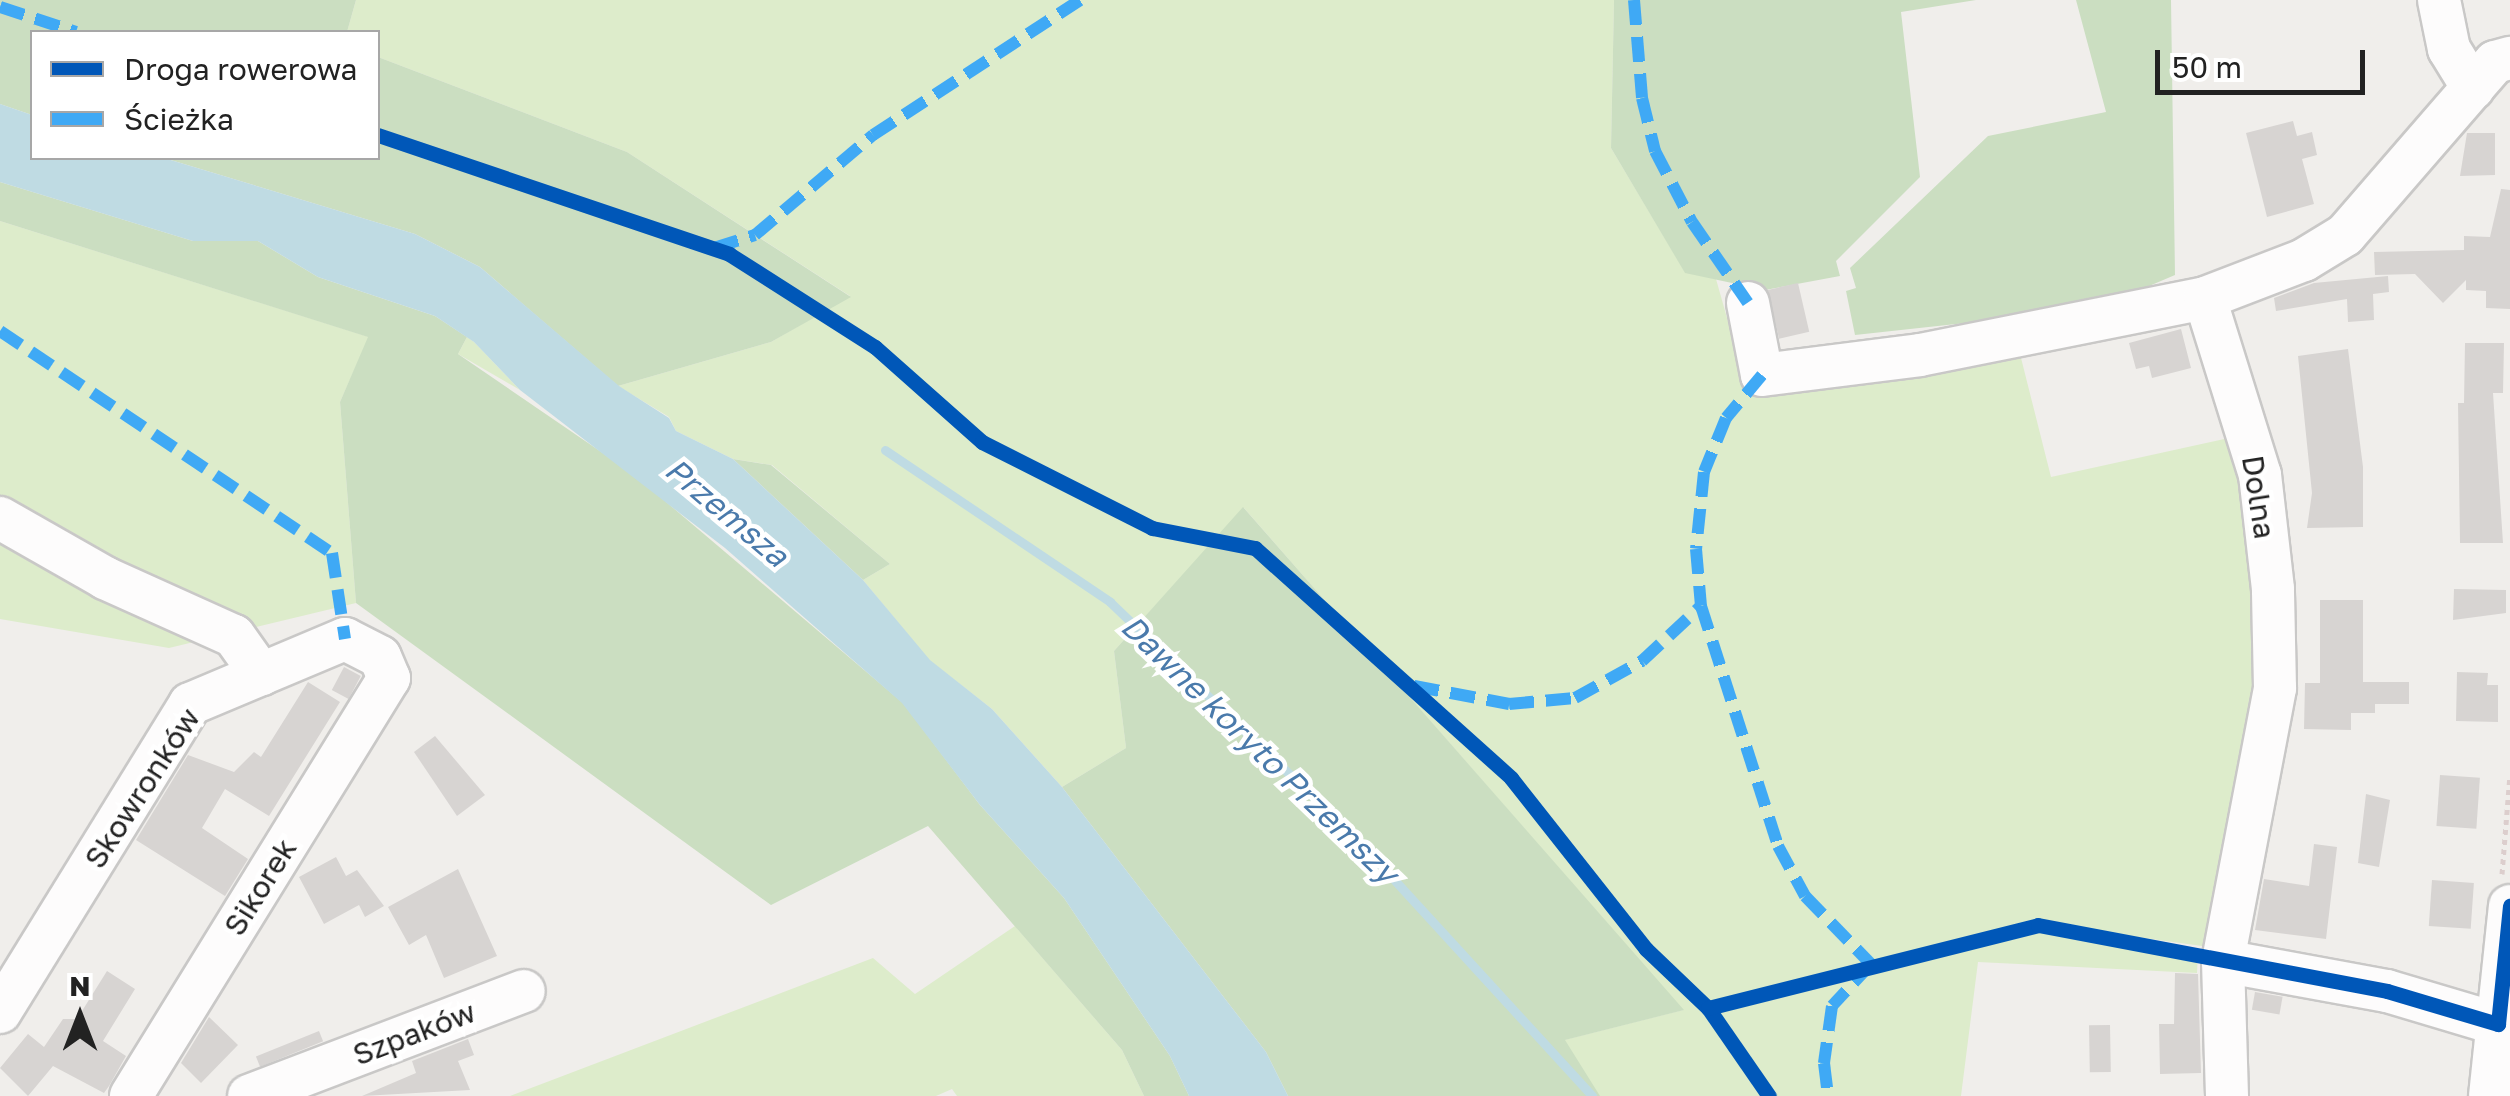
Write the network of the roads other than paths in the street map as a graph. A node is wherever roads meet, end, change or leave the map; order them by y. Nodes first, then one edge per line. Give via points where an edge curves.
1 (2439, 0) edge
2 (2510, 58) edge
3 (2473, 88) junction
4 (2205, 298) junction
5 (1748, 303) dead end
6 (0, 518) edge
7 (262, 674) junction
8 (389, 678) joint
9 (2510, 906) edge
10 (2223, 962) junction
11 (2507, 965) edge
12 (524, 991) dead end
13 (0, 1012) edge
14 (2498, 1024) junction
15 (131, 1096) edge
16 (249, 1096) edge
17 (2228, 1096) edge
18 (2490, 1096) edge

1 - 3 street via 2449,49
2 - 3 street via 2496,62
3 - 4 street via 2345,235 2304,260
4 - 5 street via 1920,355 1762,375
4 - 10 street, Dolna via 2260,475 2273,590 2275,688
6 - 7 street via 104,578 234,636
7 - 8 street, Skowronków via 345,639 380,656
7 - 13 street, Skowronków via 190,704
8 - 15 street, Sikorek
9 - 11 street
10 - 14 street via 2387,991
10 - 17 street, Dolna
11 - 14 street
12 - 16 street, Szpaków
14 - 18 street

